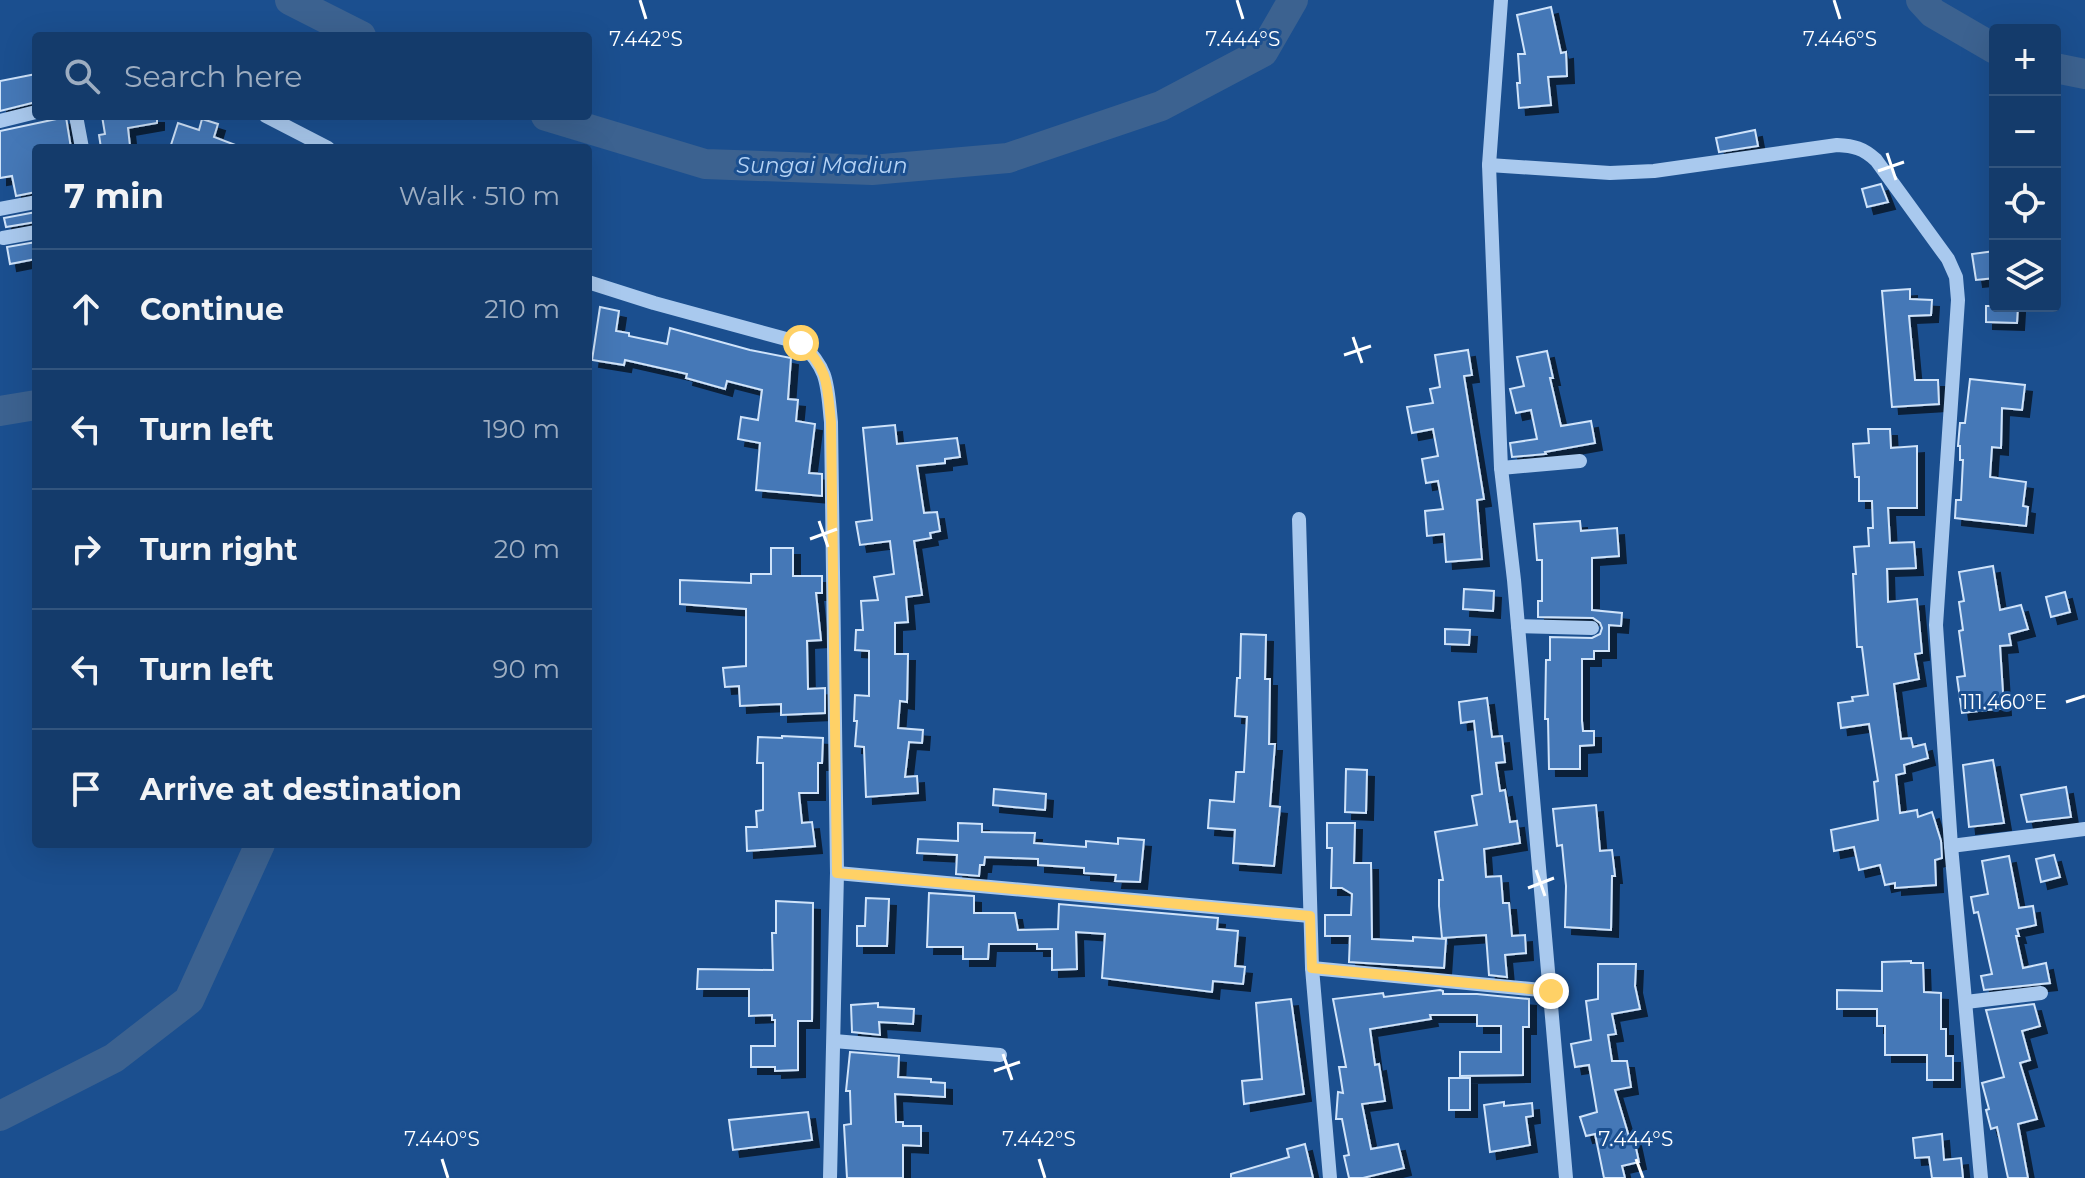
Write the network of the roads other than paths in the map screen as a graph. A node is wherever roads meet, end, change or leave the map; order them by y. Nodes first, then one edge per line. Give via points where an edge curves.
1 (1501, 0) edge
2 (32, 113) edge
3 (77, 120) edge
4 (274, 120) edge
5 (0, 121) edge
6 (81, 144) edge
7 (320, 144) edge
8 (1489, 165) junction
9 (32, 203) edge
10 (0, 209) edge
11 (32, 233) edge
12 (3, 238) dead end
13 (592, 283) edge
14 (1580, 461) dead end
15 (1501, 468) junction
16 (1299, 519) dead end
17 (1518, 626) junction
18 (1592, 628) dead end
19 (2085, 829) edge
20 (1951, 846) junction
21 (837, 873) junction
22 (1310, 916) junction
23 (1312, 968) junction
24 (1551, 991) junction
25 (2041, 993) dead end
26 (1966, 1002) junction
27 (834, 1041) junction
28 (1000, 1055) dead end
29 (830, 1178) edge
30 (1330, 1178) edge
31 (1566, 1178) edge
32 (1981, 1178) edge

1 - 8 street
2 - 5 street
3 - 6 street
4 - 7 street
8 - 15 street
8 - 20 street via 1654,171 1852,145 1876,160 1948,259 1958,300 1936,625
9 - 10 street
11 - 12 street
13 - 21 street via 801,343 819,361 831,422
14 - 15 street
15 - 17 street
16 - 22 street
17 - 18 street
17 - 24 street
19 - 20 street
20 - 26 street
21 - 22 street
21 - 27 street
22 - 23 street
23 - 24 street
23 - 30 street
24 - 31 street
25 - 26 street
26 - 32 street
27 - 28 street
27 - 29 street

